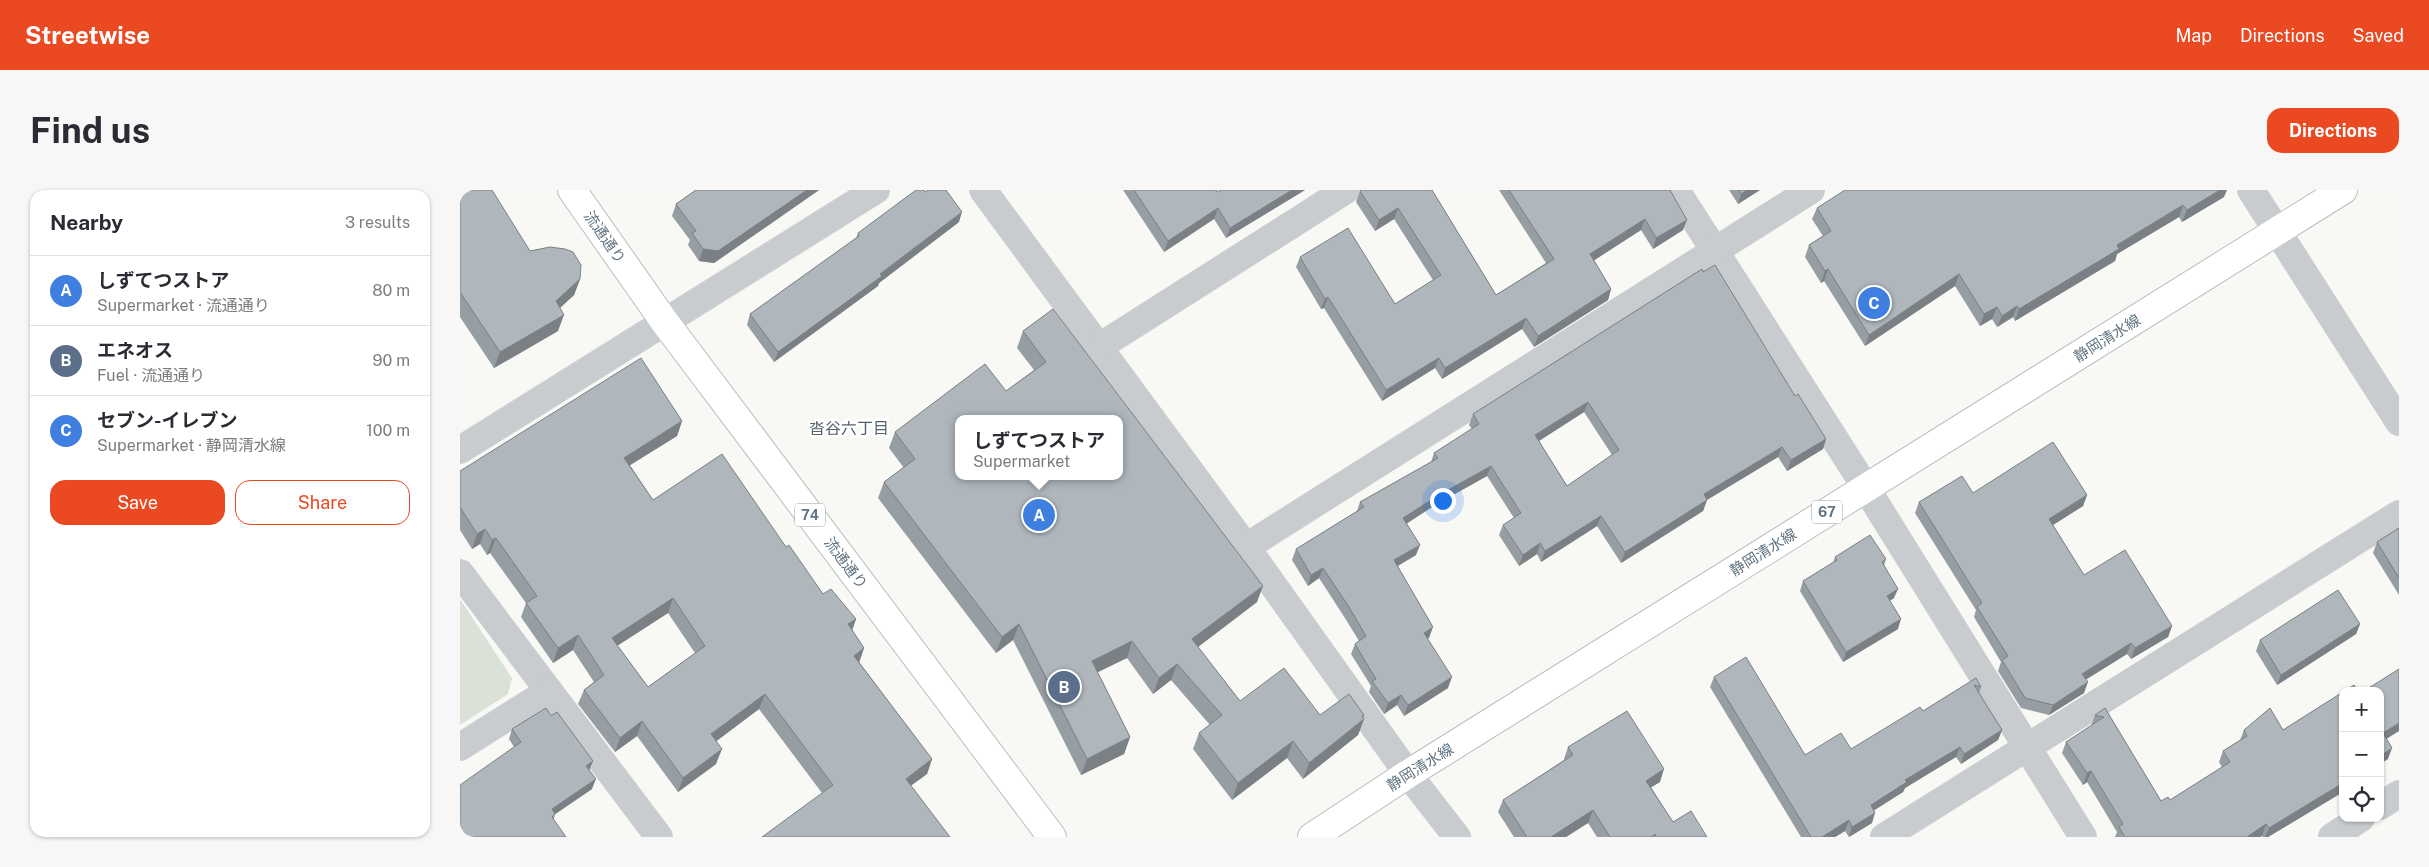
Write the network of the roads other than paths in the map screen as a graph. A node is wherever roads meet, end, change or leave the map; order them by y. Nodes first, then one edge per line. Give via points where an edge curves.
1 (572, 190) edge
2 (876, 190) edge
3 (984, 190) edge
4 (1346, 190) edge
5 (1676, 190) edge
6 (1811, 190) edge
7 (2251, 190) edge
8 (2343, 190) edge
9 (2276, 232) junction
10 (1715, 251) junction
11 (664, 321) junction
12 (1099, 347) junction
13 (2399, 422) edge
14 (460, 450) edge
15 (1866, 488) junction
16 (2399, 514) edge
17 (1246, 547) junction
18 (460, 573) edge
19 (549, 691) junction
20 (460, 747) edge
21 (2027, 748) junction
22 (1408, 774) junction
23 (2399, 794) edge
24 (2384, 803) edge
25 (2355, 822) edge
26 (659, 837) edge
27 (1052, 837) edge
28 (1312, 837) edge
29 (1457, 837) edge
30 (1884, 837) edge
31 (2083, 837) edge
32 (2332, 837) edge

1 - 11 main road, 流通通り / 74
2 - 11 street
3 - 12 street
4 - 12 street
5 - 10 street
6 - 10 street
7 - 9 street
8 - 9 main road, 静岡清水線 / 67
9 - 13 street
9 - 15 main road, 静岡清水線 / 67
10 - 15 street
10 - 17 street
11 - 14 street
11 - 27 main road, 流通通り / 74
12 - 17 street
15 - 21 street
15 - 22 main road, 静岡清水線 / 67
16 - 21 street
17 - 22 street
18 - 19 street
19 - 20 street
19 - 26 street
21 - 30 street
21 - 31 street
22 - 28 main road, 静岡清水線 / 67
22 - 29 street
23 - 24 street
25 - 32 street

